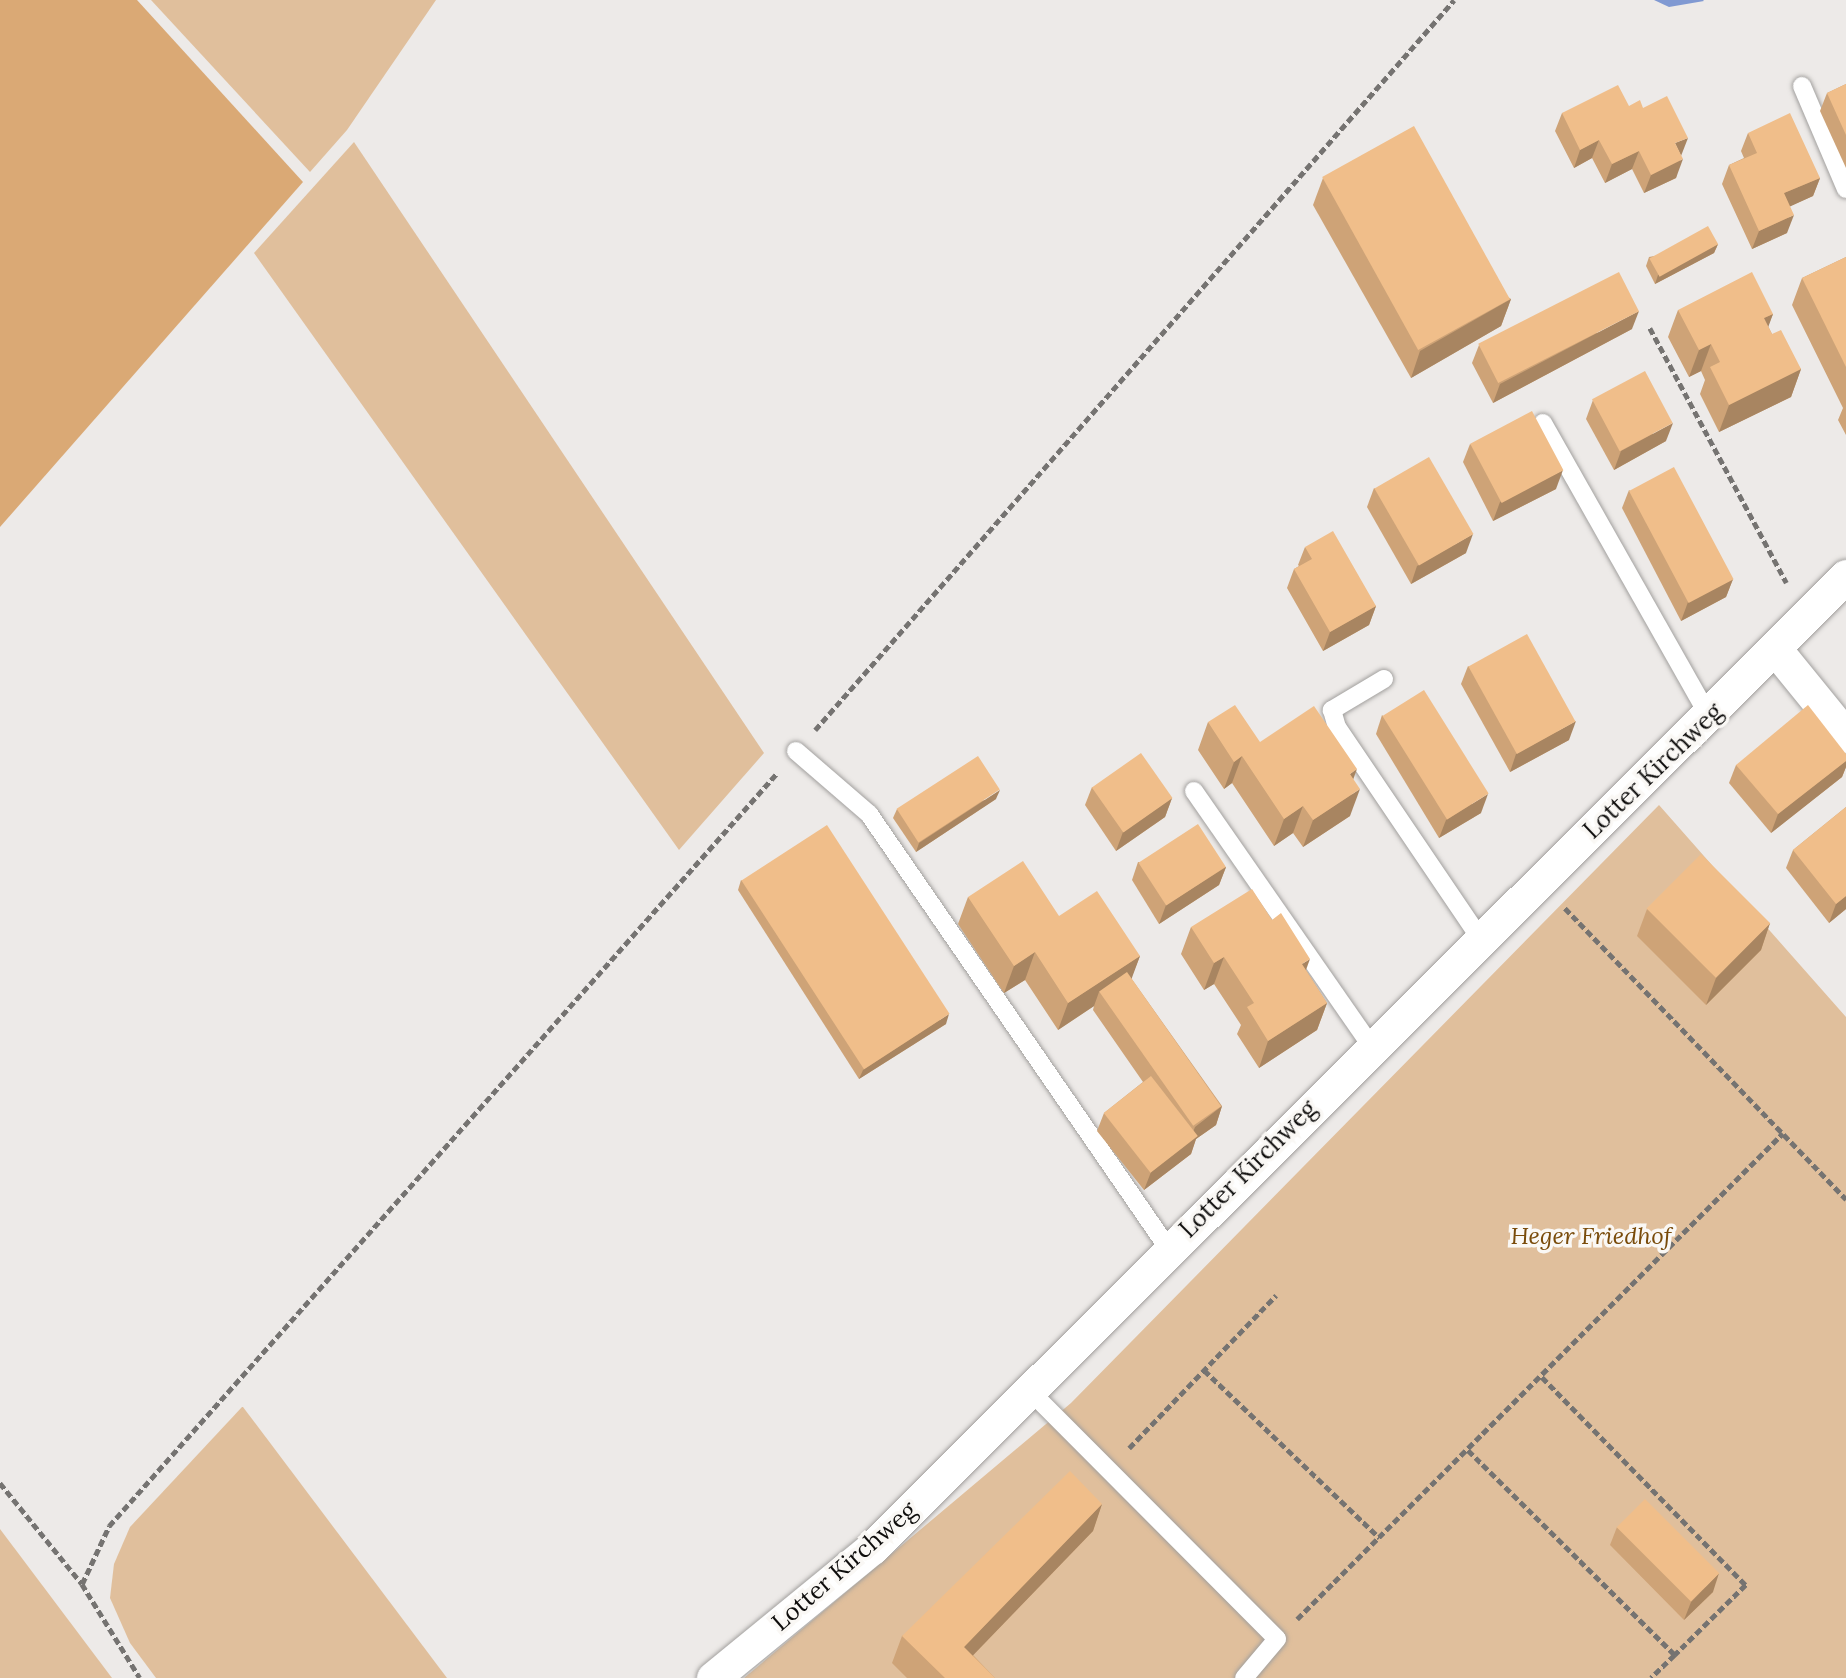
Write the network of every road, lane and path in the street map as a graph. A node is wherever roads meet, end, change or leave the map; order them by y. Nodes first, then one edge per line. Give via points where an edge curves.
1 (1454, 0) edge
2 (1802, 86) dead end
3 (1846, 189) edge
4 (1650, 328) dead end
5 (1543, 423) dead end
6 (1846, 576) edge
7 (1806, 619) junction
8 (1776, 650) junction
9 (1384, 679) dead end
10 (1709, 716) junction
11 (1846, 736) edge
12 (796, 751) junction
13 (1194, 791) dead end
14 (1540, 882) junction
15 (1481, 940) junction
16 (1372, 1047) junction
17 (1783, 1133) junction
18 (1846, 1199) edge
19 (1168, 1248) junction
20 (1276, 1295) dead end
21 (1205, 1370) junction
22 (1542, 1377) junction
23 (1029, 1390) junction
24 (1468, 1450) junction
25 (1109, 1469) junction
26 (0, 1483) edge
27 (1380, 1538) junction
28 (82, 1584) junction
29 (1277, 1639) junction
30 (1675, 1655) junction
31 (140, 1678) edge
32 (713, 1678) edge
33 (1244, 1678) edge
34 (1651, 1678) edge

1 - 12 path
2 - 3 lane
4 - 7 path
5 - 10 lane
6 - 7 street, Lotter Kirchweg
7 - 8 street, Lotter Kirchweg
8 - 10 street, Lotter Kirchweg
8 - 11 street
9 - 15 lane via 1332,710 1337,727
10 - 14 street, Lotter Kirchweg
12 - 19 lane via 869,814
12 - 28 path via 109,1526
13 - 16 lane
14 - 15 street, Lotter Kirchweg
14 - 17 path
15 - 16 street, Lotter Kirchweg
16 - 19 street, Lotter Kirchweg
17 - 18 path
17 - 22 path
19 - 23 street, Lotter Kirchweg
20 - 21 path
21 - 25 path
21 - 27 path
22 - 24 path
22 - 30 path via 1746,1585
23 - 25 lane
23 - 32 street, Lotter Kirchweg via 872,1548
24 - 27 path
24 - 30 path
25 - 29 lane
26 - 28 path
27 - 29 path
28 - 31 path
29 - 33 lane
30 - 34 path

